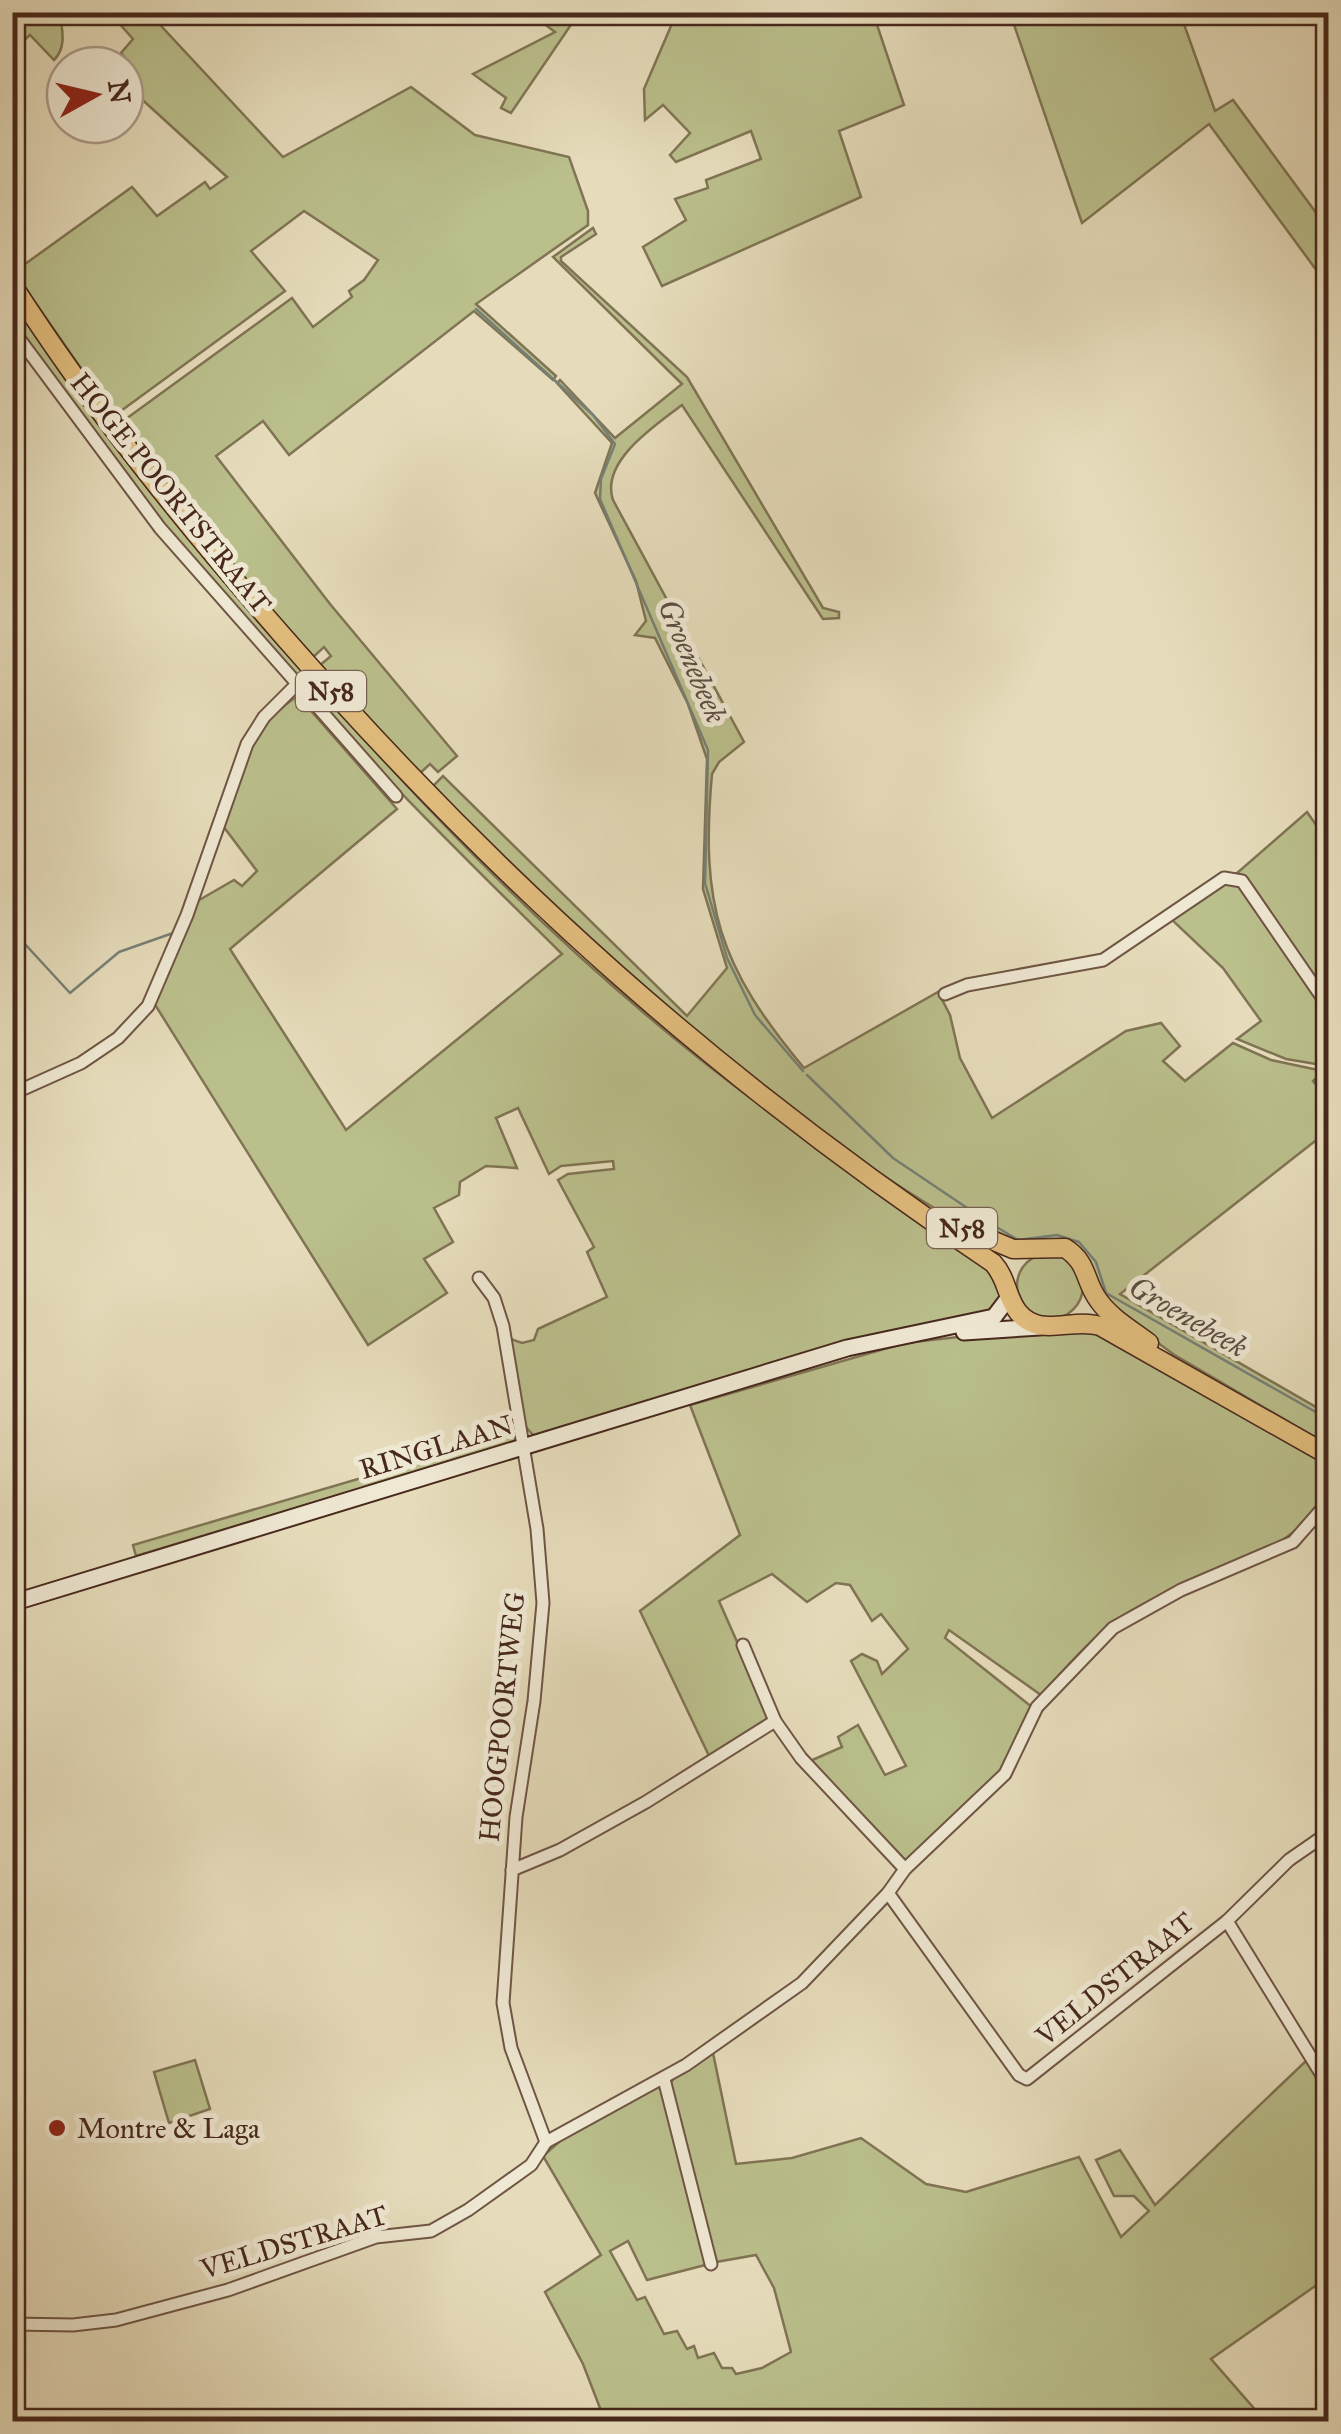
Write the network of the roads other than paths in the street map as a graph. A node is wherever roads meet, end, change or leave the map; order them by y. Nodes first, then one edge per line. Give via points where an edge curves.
1 (12, 284) edge
2 (12, 328) edge
3 (296, 686) junction
4 (396, 796) dead end
5 (945, 994) dead end
6 (1328, 1006) edge
7 (12, 1094) edge
8 (891, 1191) junction
9 (1038, 1247) junction
10 (479, 1278) dead end
11 (1091, 1289) junction
12 (1010, 1291) junction
13 (1054, 1326) junction
14 (875, 1341) junction
15 (1210, 1387) junction
16 (524, 1446) junction
17 (1328, 1455) edge
18 (1328, 1502) edge
19 (12, 1603) edge
20 (743, 1645) dead end
21 (776, 1721) junction
22 (1328, 1833) edge
23 (905, 1868) junction
24 (512, 1870) junction
25 (888, 1893) junction
26 (1227, 1921) junction
27 (664, 2079) junction
28 (1328, 2085) edge
29 (546, 2142) junction
30 (712, 2264) dead end
31 (12, 2324) edge

1 - 8 main road, N58 via 178,515 420,790 636,995 764,1100
2 - 3 street, HOGE POORTSTRAAT via 160,528
3 - 4 street, HOGE POORTSTRAAT
3 - 7 street via 247,744 181,933 148,1006 81,1064
5 - 6 street via 1103,960 1233,877
8 - 9 main road, N58 via 1002,1245
8 - 12 main road, N58 via 994,1263
9 - 11 main road via 1052,1245 1077,1256
9 - 12 main road via 1017,1262
10 - 16 street, HOOGPOORTWEG via 503,1326
11 - 13 main road via 1085,1308
11 - 15 main road via 1109,1312
12 - 13 main road via 1017,1311
12 - 14 main road, RINGLAAN via 994,1317
13 - 14 main road, RINGLAAN
13 - 15 main road via 1100,1326
14 - 16 main road, RINGLAAN
15 - 17 main road
16 - 19 main road, RINGLAAN
16 - 24 street, HOOGPOORTWEG via 543,1603
18 - 23 street, VELDSTRAAT via 1300,1537 1112,1628 1037,1707 1004,1774
20 - 21 street
21 - 23 street via 801,1758
21 - 24 street, HOOGPOORTWEG via 646,1802
22 - 26 street, VELDSTRAAT
23 - 25 street, VELDSTRAAT
24 - 29 street, HOOGPOORTWEG via 502,1976 506,2028
25 - 26 street, VELDSTRAAT via 1027,2079
25 - 27 street, VELDSTRAAT via 802,1982
26 - 28 street, VELDSTRAAT
27 - 29 street, VELDSTRAAT
27 - 30 street
29 - 31 street, VELDSTRAAT via 516,2178 431,2231 376,2237 228,2290 116,2320

